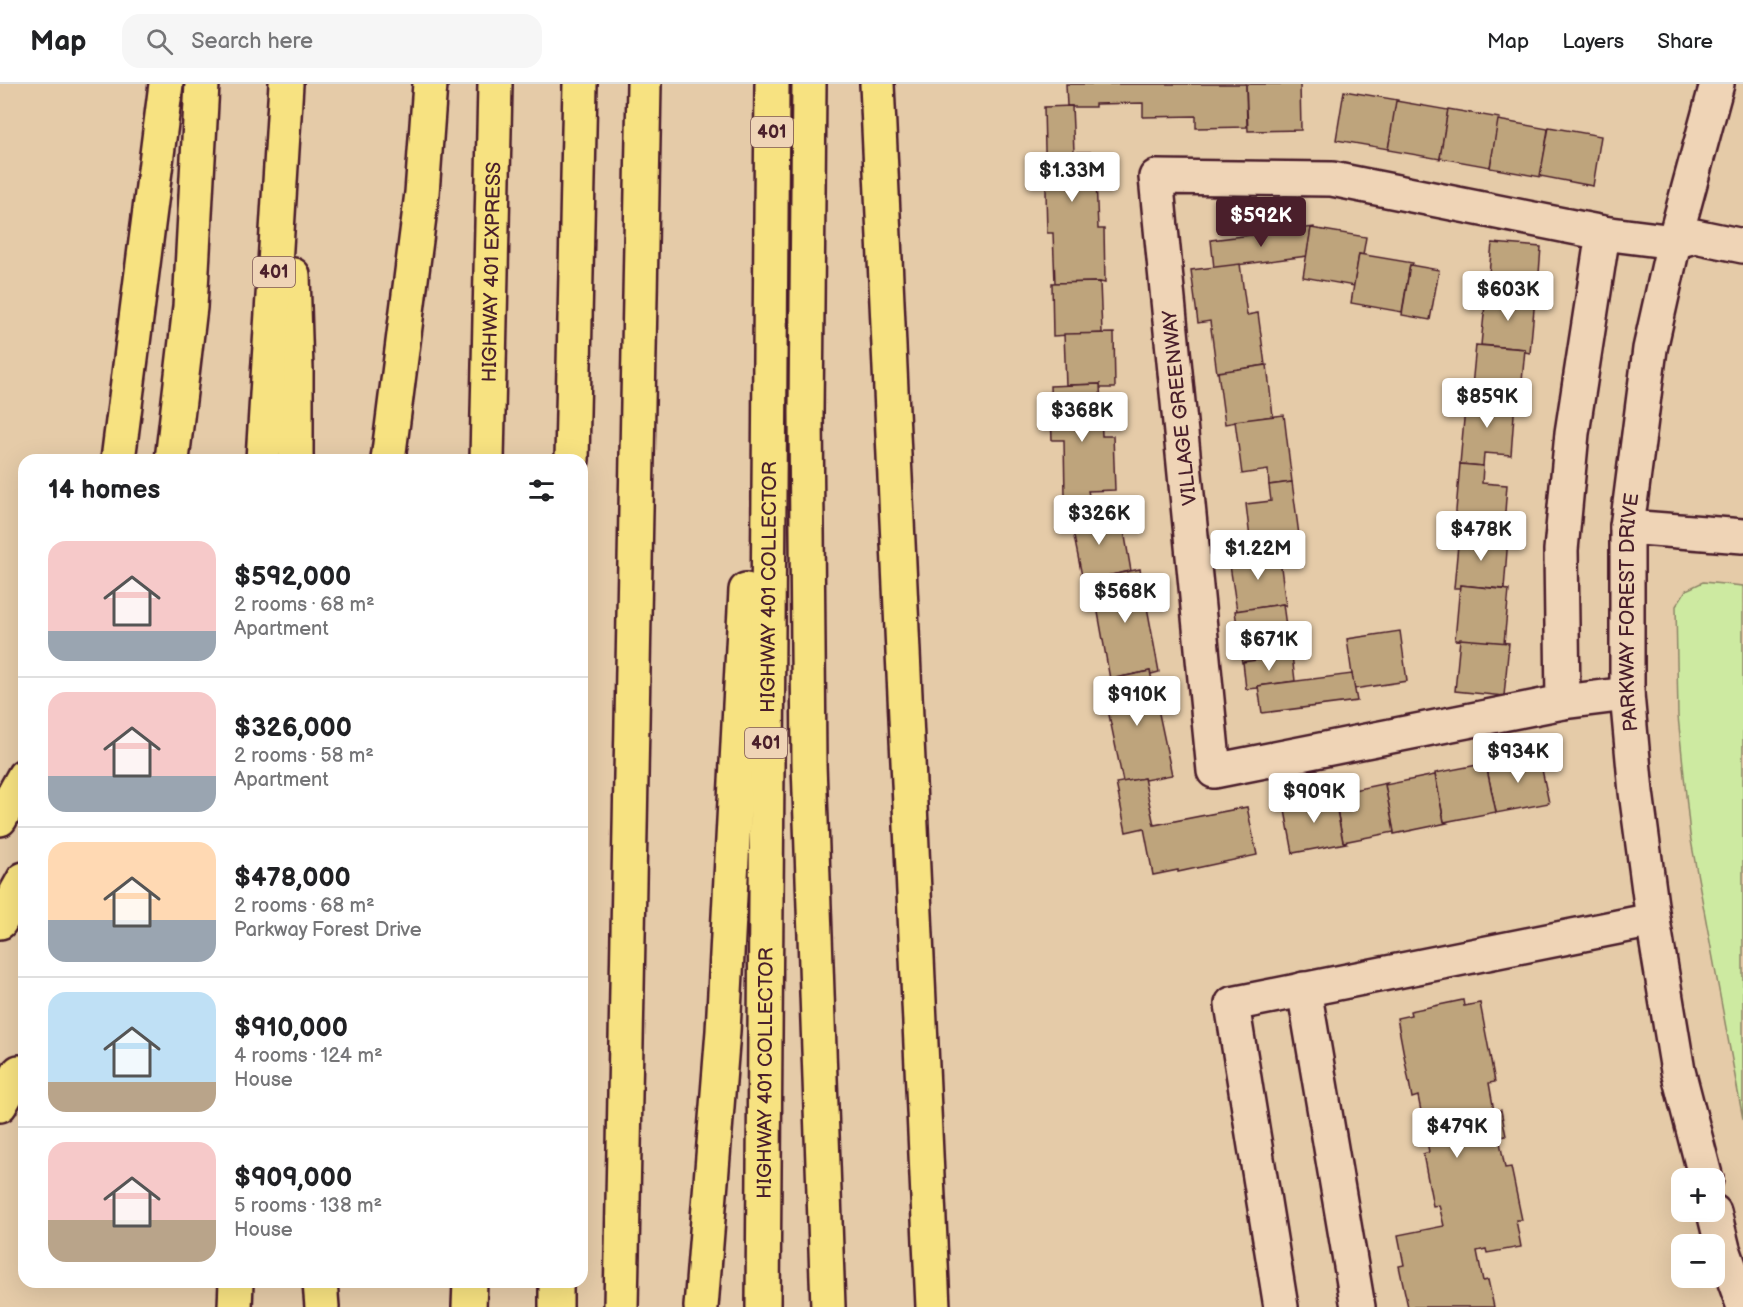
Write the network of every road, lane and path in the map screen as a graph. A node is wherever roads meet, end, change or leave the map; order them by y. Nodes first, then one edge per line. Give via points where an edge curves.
1 (166, 84) edge
2 (202, 84) edge
3 (286, 84) edge
4 (430, 84) edge
5 (495, 84) edge
6 (580, 84) edge
7 (644, 84) edge
8 (772, 84) edge
9 (809, 84) edge
10 (877, 84) edge
11 (1717, 84) edge
12 (772, 179) junction
13 (1604, 232) junction
14 (1674, 242) junction
15 (1743, 246) edge
16 (119, 454) edge
17 (173, 454) edge
18 (263, 454) edge
19 (296, 454) edge
20 (389, 454) edge
21 (487, 454) edge
22 (572, 454) edge
23 (1627, 527) junction
24 (1743, 536) edge
25 (1627, 694) junction
26 (1563, 702) junction
27 (18, 787) edge
28 (0, 819) edge
29 (18, 890) edge
30 (1653, 920) junction
31 (0, 922) edge
32 (1304, 989) junction
33 (14, 1077) edge
34 (0, 1105) edge
35 (1703, 1168) edge
36 (1716, 1222) edge
37 (236, 1288) edge
38 (320, 1288) edge
39 (470, 1288) edge
40 (556, 1288) edge
41 (1743, 1304) edge
42 (236, 1307) edge
43 (322, 1307) edge
44 (469, 1307) edge
45 (556, 1307) edge
46 (621, 1307) edge
47 (701, 1307) edge
48 (763, 1307) edge
49 (828, 1307) edge
50 (933, 1307) edge
51 (1281, 1307) edge
52 (1358, 1307) edge

1 - 16 highway
2 - 17 highway via 190,307
3 - 18 highway, 401
3 - 19 highway via 297,370
4 - 20 highway via 422,193
5 - 21 highway, HIGHWAY 401 EXPRESS
6 - 22 highway
7 - 46 highway
8 - 12 highway, HIGHWAY 401 COLLECTOR / 401
9 - 49 highway via 809,764
10 - 50 highway
11 - 14 street, PARKWAY FOREST DRIVE
12 - 47 highway via 723,1031
12 - 48 highway, HIGHWAY 401 COLLECTOR / 401
13 - 14 street, VILLAGE GREENWAY
13 - 26 street via 1572,433 1562,538
13 - 26 street, VILLAGE GREENWAY via 1332,179 1156,177 1214,771
14 - 15 street, VILLAGE GREENWAY via 1695,236
14 - 23 street, PARKWAY FOREST DRIVE via 1650,348
23 - 24 street
23 - 25 street, PARKWAY FOREST DRIVE
25 - 26 street, VILLAGE GREENWAY
25 - 30 street, PARKWAY FOREST DRIVE
27 - 28 highway
29 - 31 highway
30 - 32 street
30 - 35 street, PARKWAY FOREST DRIVE via 1678,1071
32 - 51 street via 1232,1004
32 - 52 street
33 - 34 highway
36 - 41 street
37 - 42 highway
38 - 43 highway
39 - 44 highway
40 - 45 highway

